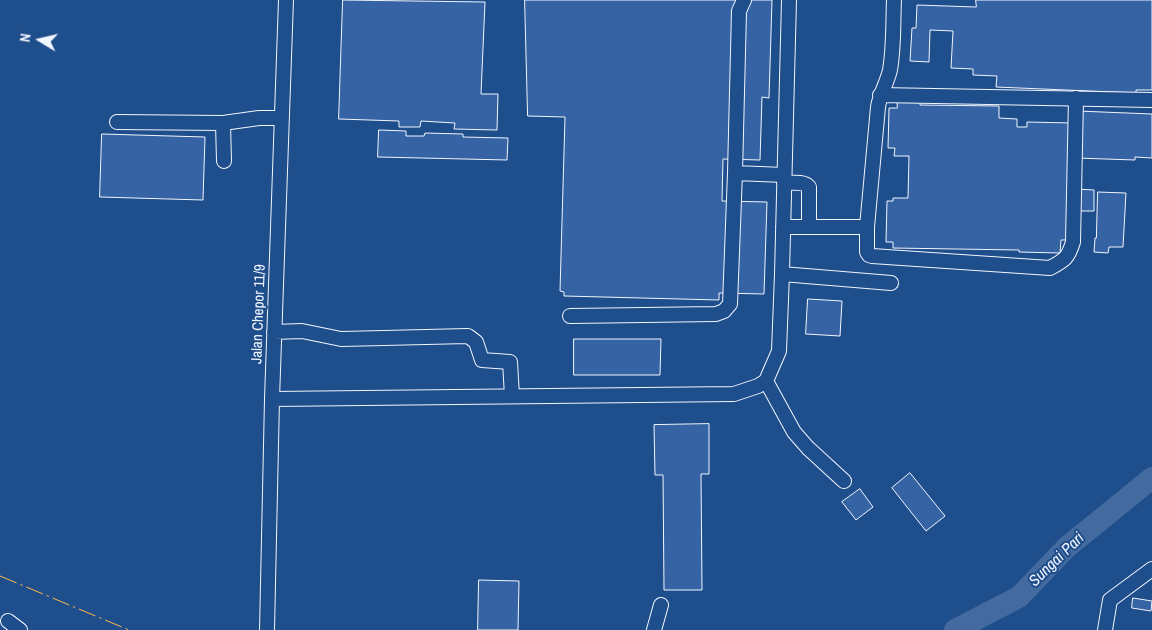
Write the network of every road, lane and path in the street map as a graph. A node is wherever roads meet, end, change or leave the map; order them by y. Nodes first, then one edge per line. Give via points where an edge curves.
1 (286, 0) edge
2 (744, 0) edge
3 (789, 0) edge
4 (894, 0) edge
5 (880, 95) junction
6 (1076, 98) junction
7 (1152, 100) edge
8 (282, 118) junction
9 (117, 122) dead end
10 (223, 124) junction
11 (224, 161) dead end
12 (734, 173) junction
13 (784, 179) junction
14 (783, 227) junction
15 (809, 227) junction
16 (867, 227) junction
17 (782, 274) junction
18 (891, 283) dead end
19 (570, 316) dead end
20 (274, 332) junction
21 (766, 381) junction
22 (512, 396) junction
23 (272, 399) junction
24 (844, 481) dead end
25 (1152, 569) edge
26 (661, 604) dead end
27 (8, 621) dead end
28 (20, 630) edge
29 (267, 630) edge
30 (654, 630) edge
31 (1105, 630) edge

1 - 8 street, Jalan Chepor 11/9
2 - 12 street via 739,11
3 - 13 street
4 - 5 street via 890,65
5 - 6 street
5 - 16 street
6 - 7 street
6 - 16 street via 1073,242 1068,256 1061,262 1050,268 872,256 867,252
8 - 10 street
8 - 20 street, Jalan Chepor 11/9
9 - 10 street
10 - 11 street
12 - 13 street
12 - 19 street via 730,304 724,311 716,314
13 - 14 street
13 - 15 street via 809,187
14 - 15 street
14 - 17 street
15 - 16 street
17 - 18 street
17 - 21 street via 778,351
20 - 22 street via 302,331 341,339 468,336 476,342 482,360 510,362
20 - 23 street, Jalan Chepor 11/9
21 - 22 street via 734,394
21 - 24 street via 794,432
22 - 23 street
23 - 29 street, Jalan Chepor 11/9
25 - 31 street via 1110,600
26 - 30 street
27 - 28 street

